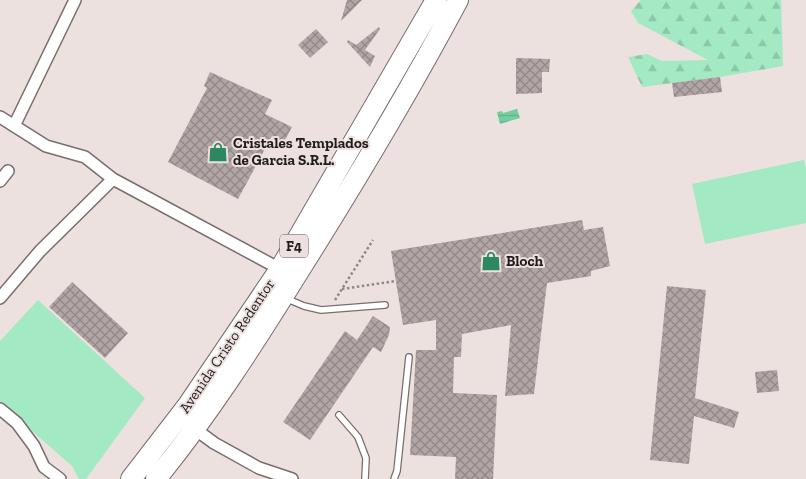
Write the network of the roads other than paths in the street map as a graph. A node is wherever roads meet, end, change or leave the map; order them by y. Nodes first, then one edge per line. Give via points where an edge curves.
1 (75, 0) edge
2 (436, 0) edge
3 (458, 0) edge
4 (0, 117) edge
5 (14, 126) junction
6 (8, 172) dead end
7 (113, 179) junction
8 (0, 181) edge
9 (280, 269) junction
10 (283, 297) junction
11 (0, 298) edge
12 (384, 305) dead end
13 (410, 357) dead end
14 (0, 409) edge
15 (339, 415) dead end
16 (194, 429) junction
17 (60, 479) edge
18 (132, 479) edge
19 (156, 479) edge
20 (292, 479) edge
21 (365, 479) edge
22 (394, 479) edge

1 - 5 street
2 - 9 highway, Avenida Cristo Redentor / F4
3 - 10 highway, Avenida Cristo Redentor / F4 via 407,93
4 - 5 street
5 - 7 street via 46,146 85,157
6 - 8 street
7 - 9 street
7 - 11 street via 40,251
9 - 18 highway, Avenida Cristo Redentor / F4 via 188,405
10 - 12 lane via 322,310
10 - 16 highway, Avenida Cristo Redentor / F4
13 - 22 lane
14 - 17 street via 34,446 44,466
15 - 21 lane via 358,437 366,458
16 - 19 highway, Avenida Cristo Redentor / F4
16 - 20 street via 259,468

